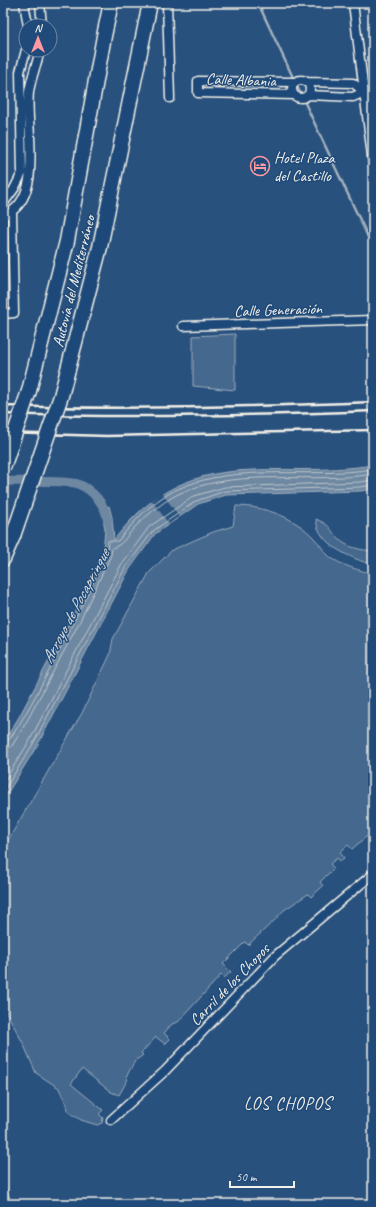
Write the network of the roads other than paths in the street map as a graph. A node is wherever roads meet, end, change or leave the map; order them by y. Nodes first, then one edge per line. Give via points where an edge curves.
1 (24, 3) edge
2 (40, 3) edge
3 (111, 3) edge
4 (150, 3) edge
5 (167, 3) edge
6 (353, 3) edge
7 (27, 18) edge
8 (41, 18) edge
9 (24, 58) edge
10 (38, 58) edge
11 (295, 82) junction
12 (307, 82) junction
13 (364, 92) junction
14 (373, 92) edge
15 (294, 95) junction
16 (308, 95) junction
17 (170, 98) dead end
18 (373, 164) edge
19 (3, 204) edge
20 (12, 212) junction
21 (3, 216) edge
22 (3, 314) edge
23 (373, 320) edge
24 (183, 326) dead end
25 (3, 468) edge
26 (3, 559) edge
27 (373, 874) edge
28 (111, 1120) dead end

1 - 7 street
2 - 8 street
3 - 25 highway, Autovía del Mediterráneo, bridge via 67,241 29,391
4 - 26 highway, Autovía del Mediterráneo, bridge via 98,255 61,396
5 - 17 street
6 - 13 street
9 - 19 street via 20,72 22,173
10 - 20 street via 29,91 30,179 25,198
11 - 12 street via 301,79
11 - 15 street via 292,89
11 - 15 street, Calle Albania via 198,81 198,93
12 - 13 street via 353,83
12 - 16 street via 311,89
13 - 14 street
13 - 16 street via 353,97
13 - 18 street
15 - 16 street via 302,98
20 - 21 street
20 - 22 street via 14,313
23 - 24 street, Calle Generación
27 - 28 street, Carril de los Chopos via 275,956 165,1071

